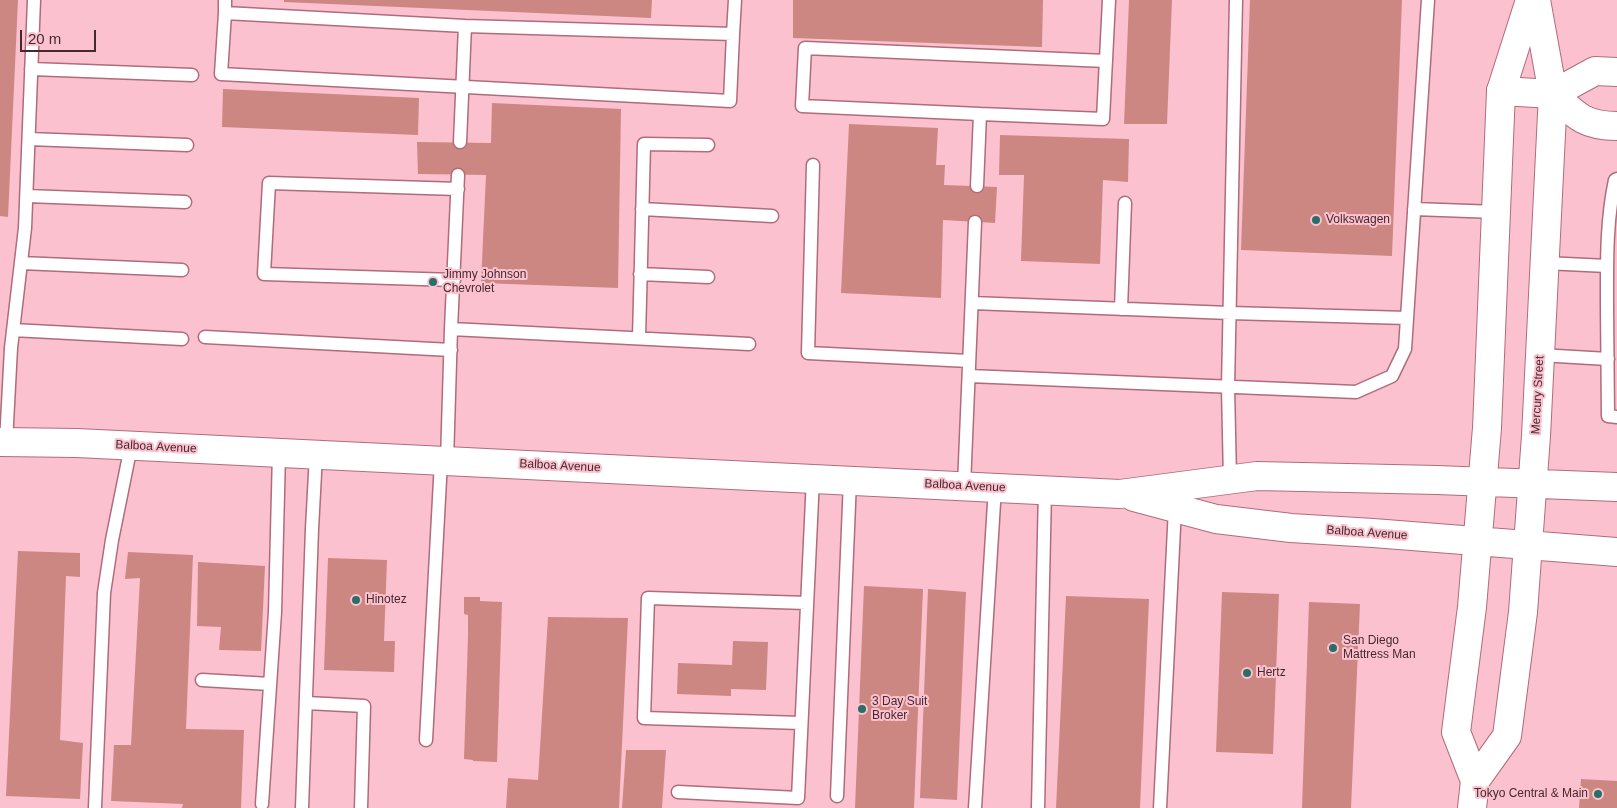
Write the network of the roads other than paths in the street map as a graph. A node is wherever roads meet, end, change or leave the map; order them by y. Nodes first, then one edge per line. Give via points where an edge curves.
1 (34, 0) edge
2 (735, 0) edge
3 (1109, 0) edge
4 (1236, 0) edge
5 (1428, 0) edge
6 (1530, 0) edge
7 (1536, 0) edge
8 (225, 6) edge
9 (465, 26) junction
10 (733, 34) junction
11 (1106, 61) junction
12 (31, 69) junction
13 (1617, 72) edge
14 (192, 75) dead end
15 (462, 87) junction
16 (1500, 91) junction
17 (1553, 94) junction
18 (980, 114) junction
19 (1617, 126) edge
20 (29, 139) junction
21 (460, 142) dead end
22 (187, 145) dead end
23 (708, 145) dead end
24 (813, 165) dead end
25 (458, 175) dead end
26 (1617, 180) edge
27 (977, 186) dead end
28 (458, 189) junction
29 (27, 196) junction
30 (185, 202) dead end
31 (1125, 203) dead end
32 (642, 209) junction
33 (1414, 209) junction
34 (1496, 212) junction
35 (772, 216) dead end
36 (975, 222) dead end
37 (21, 263) junction
38 (1545, 263) junction
39 (1606, 266) junction
40 (182, 270) dead end
41 (640, 274) junction
42 (708, 277) dead end
43 (454, 280) junction
44 (972, 303) junction
45 (1122, 309) junction
46 (1230, 313) junction
47 (1406, 318) junction
48 (451, 329) junction
49 (13, 330) junction
50 (205, 337) dead end
51 (639, 338) junction
52 (182, 339) dead end
53 (749, 344) dead end
54 (5, 348) edge
55 (451, 350) junction
56 (1540, 355) junction
57 (1608, 359) junction
58 (970, 361) junction
59 (969, 376) junction
60 (1228, 386) junction
61 (1617, 417) edge
62 (3, 442) edge
63 (131, 446) junction
64 (279, 453) junction
65 (316, 455) junction
66 (444, 461) junction
67 (813, 478) junction
68 (850, 480) junction
69 (1230, 480) junction
70 (1482, 481) junction
71 (1533, 482) junction
72 (964, 486) junction
73 (995, 487) junction
74 (1617, 487) edge
75 (1045, 490) junction
76 (1120, 494) junction
77 (1175, 508) junction
78 (1478, 542) junction
79 (1528, 546) junction
80 (1617, 552) edge
81 (807, 603) junction
82 (202, 680) dead end
83 (270, 684) junction
84 (307, 703) junction
85 (801, 723) junction
86 (426, 740) dead end
87 (1475, 781) junction
88 (678, 792) dead end
89 (837, 796) dead end
90 (262, 804) dead end
91 (95, 807) dead end
92 (302, 808) edge
93 (361, 808) edge
94 (975, 808) edge
95 (1038, 808) edge
96 (1160, 808) edge
97 (1472, 808) edge

1 - 12 lane
2 - 10 lane
3 - 11 lane
4 - 46 lane
5 - 33 lane
6 - 16 main road, Mercury Street
7 - 17 main road, Mercury Street
8 - 9 lane
8 - 15 lane via 221,74
9 - 10 lane
9 - 15 lane
10 - 15 lane via 730,102
11 - 18 lane via 1103,119
11 - 18 lane via 804,48 802,106
12 - 14 lane
12 - 20 lane
13 - 17 main road via 1595,71
15 - 21 lane
16 - 17 main road
16 - 34 main road, Mercury Street
17 - 19 main road via 1576,116 1600,126
17 - 38 main road, Mercury Street
18 - 27 lane
20 - 22 lane
20 - 29 lane
23 - 32 lane via 644,144
24 - 58 lane via 808,353
25 - 28 lane
26 - 39 lane via 1611,199
28 - 43 lane
28 - 43 lane via 269,183 264,274
29 - 30 lane
29 - 37 lane
31 - 45 lane
32 - 35 lane
32 - 41 lane
33 - 34 lane
33 - 47 lane
34 - 70 main road, Mercury Street
36 - 44 lane
37 - 40 lane
37 - 49 lane
38 - 39 lane
38 - 56 main road, Mercury Street
39 - 57 lane
41 - 42 lane
41 - 51 lane
43 - 48 lane
44 - 45 lane
44 - 58 lane
45 - 46 lane
46 - 47 lane
46 - 60 lane
47 - 60 lane via 1404,349 1392,376 1356,392
48 - 51 lane
48 - 55 lane
49 - 52 lane
49 - 54 lane
50 - 55 lane
51 - 53 lane
54 - 62 lane
55 - 66 lane
56 - 57 lane
56 - 71 main road, Mercury Street
57 - 61 lane via 1608,416
58 - 59 lane
59 - 60 lane
59 - 72 lane
60 - 69 lane
62 - 63 main road, Balboa Avenue
63 - 64 main road, Balboa Avenue
63 - 91 lane via 104,593
64 - 65 main road, Balboa Avenue
64 - 83 lane via 276,612
65 - 66 main road, Balboa Avenue
65 - 84 lane
66 - 67 main road, Balboa Avenue
66 - 86 lane
67 - 68 main road, Balboa Avenue
67 - 81 lane
68 - 72 main road, Balboa Avenue
68 - 89 lane
69 - 70 main road, Balboa Avenue via 1257,476
69 - 76 main road, Balboa Avenue
70 - 71 main road, Balboa Avenue
70 - 78 main road, Mercury Street
71 - 74 main road, Balboa Avenue
71 - 79 main road, Mercury Street
72 - 73 main road, Balboa Avenue
73 - 75 main road, Balboa Avenue
73 - 94 lane
75 - 76 main road, Balboa Avenue
75 - 95 lane
76 - 77 main road, Balboa Avenue
77 - 78 main road, Balboa Avenue via 1216,519 1291,528
77 - 96 lane
78 - 79 main road, Balboa Avenue
78 - 87 main road, Mercury Street via 1456,732
79 - 80 main road, Balboa Avenue
79 - 87 main road, Mercury Street via 1507,736
81 - 85 lane
81 - 85 lane via 648,598 644,718
82 - 83 lane
83 - 90 lane
84 - 92 lane
84 - 93 lane via 364,706
85 - 88 lane via 798,798
87 - 97 main road, Mercury Street

